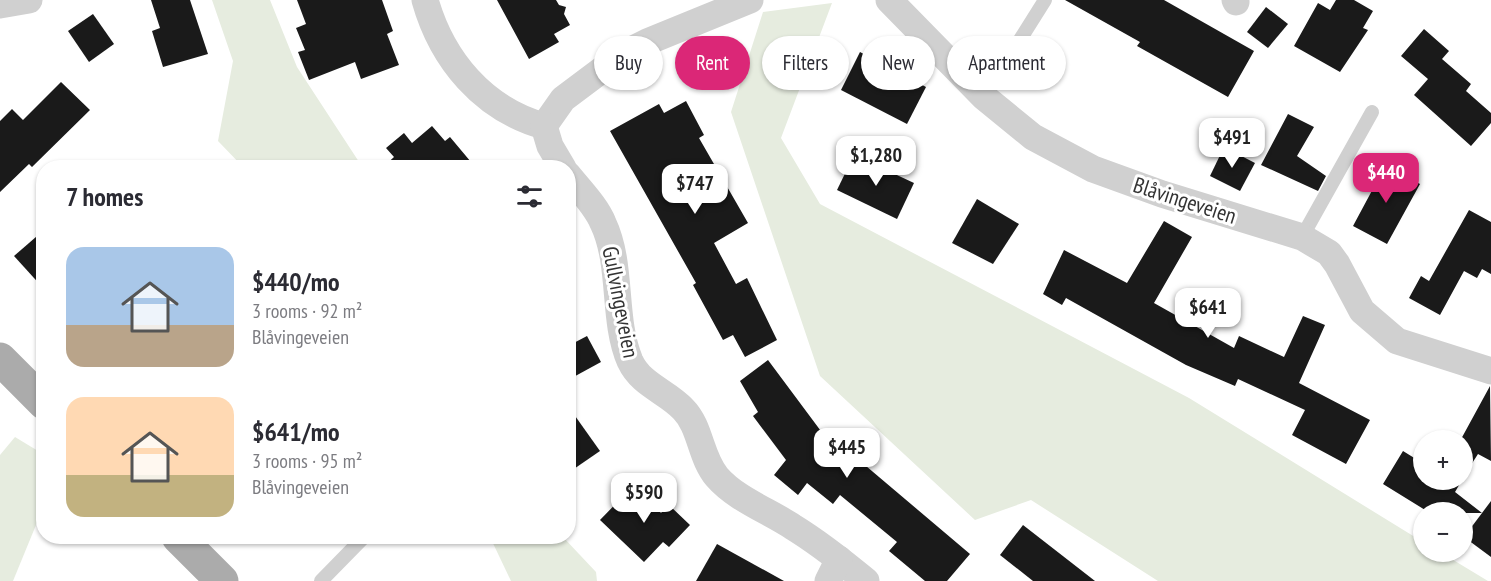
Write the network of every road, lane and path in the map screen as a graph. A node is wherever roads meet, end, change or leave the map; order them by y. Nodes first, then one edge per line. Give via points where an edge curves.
1 (29, 0) edge
2 (425, 0) edge
3 (750, 0) edge
4 (889, 0) edge
5 (1045, 0) edge
6 (0, 5) edge
7 (984, 97) junction
8 (1372, 112) dead end
9 (544, 126) junction
10 (558, 160) edge
11 (576, 185) edge
12 (1302, 237) junction
13 (0, 359) edge
14 (1491, 371) edge
15 (36, 386) edge
16 (185, 544) edge
17 (357, 544) edge
18 (833, 570) edge
19 (222, 581) edge
20 (321, 581) edge
21 (866, 581) edge

1 - 6 street
2 - 9 street via 460,72 495,105
3 - 9 street via 624,54 563,99
4 - 7 street, Blåvingeveien
5 - 7 lane
7 - 12 street, Blåvingeveien via 1033,137 1093,169
8 - 12 lane
9 - 10 street
11 - 18 street, Gullvingeveien via 603,220 611,242 626,348 638,374 691,418 703,454 717,477
12 - 14 street, Blåvingeveien via 1329,253 1362,311 1397,341
13 - 15 main road
16 - 19 main road
17 - 20 lane
18 - 21 street, Gullvingeveien

